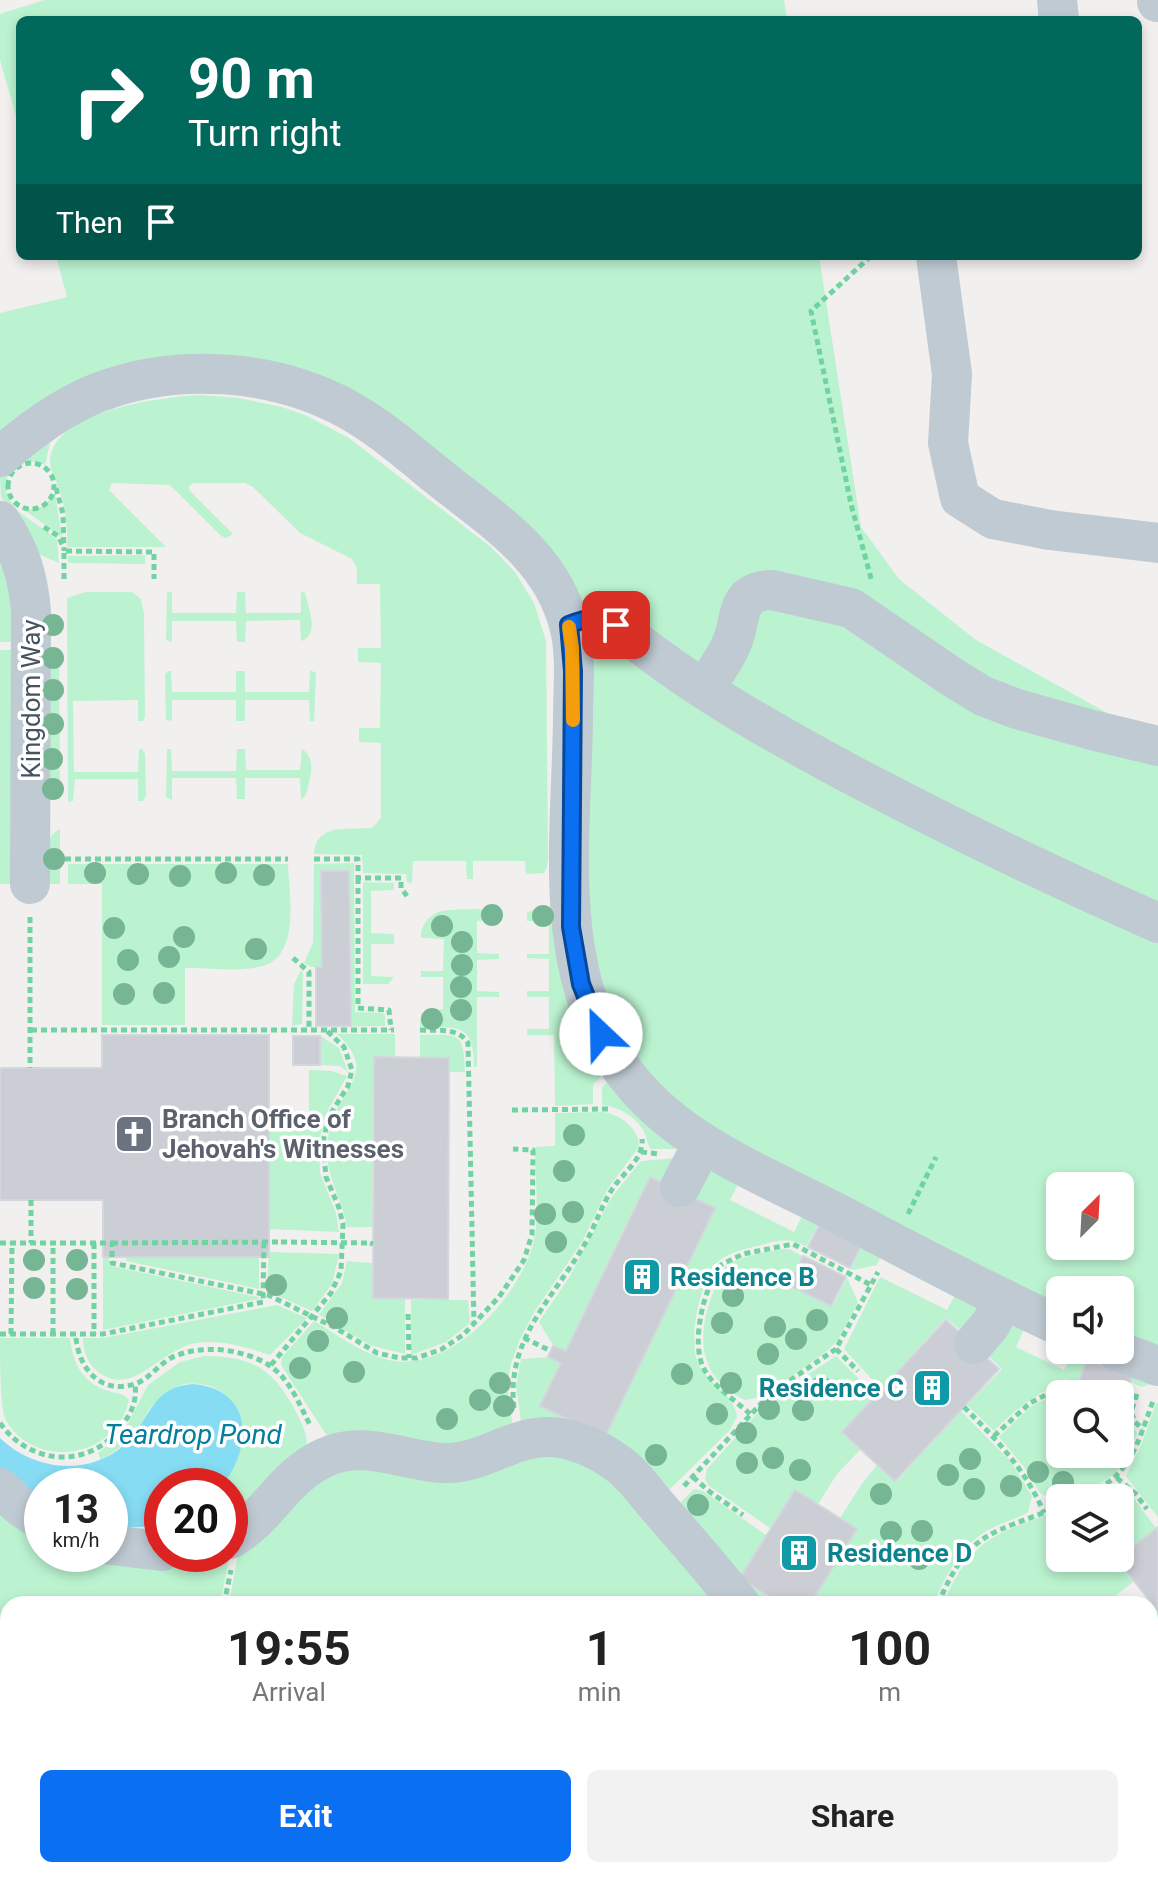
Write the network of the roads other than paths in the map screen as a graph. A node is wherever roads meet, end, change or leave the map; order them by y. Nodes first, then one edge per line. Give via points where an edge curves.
1 (937, 260) edge
2 (0, 457) edge
3 (0, 521) edge
4 (1158, 543) edge
5 (569, 625) junction
6 (704, 689) junction
7 (1158, 746) edge
8 (30, 884) road end
9 (1158, 923) edge
10 (703, 1143) junction
11 (680, 1187) dead end
12 (1005, 1299) junction
13 (1046, 1319) edge
14 (974, 1344) dead end
15 (1131, 1364) edge
16 (1151, 1382) edge
17 (0, 1488) edge
18 (24, 1509) edge
19 (248, 1526) edge
20 (734, 1596) edge

1 - 4 street via 952,374 948,443 960,498 993,519
2 - 5 street via 73,405 139,381 217,374 300,389 369,423 511,534 540,563
3 - 8 street, Kingdom Way via 25,567 31,611
5 - 6 street via 603,618
5 - 10 street via 570,896 585,999 620,1067 657,1108
6 - 7 street via 734,640 742,605 759,590 772,590 851,608 983,696
6 - 9 street via 906,804
10 - 11 street
10 - 12 street via 901,1227
12 - 13 street
12 - 14 street
15 - 16 street
17 - 18 street
19 - 20 street via 291,1479 325,1457 362,1451 464,1462 518,1441 555,1437 591,1448 620,1465

